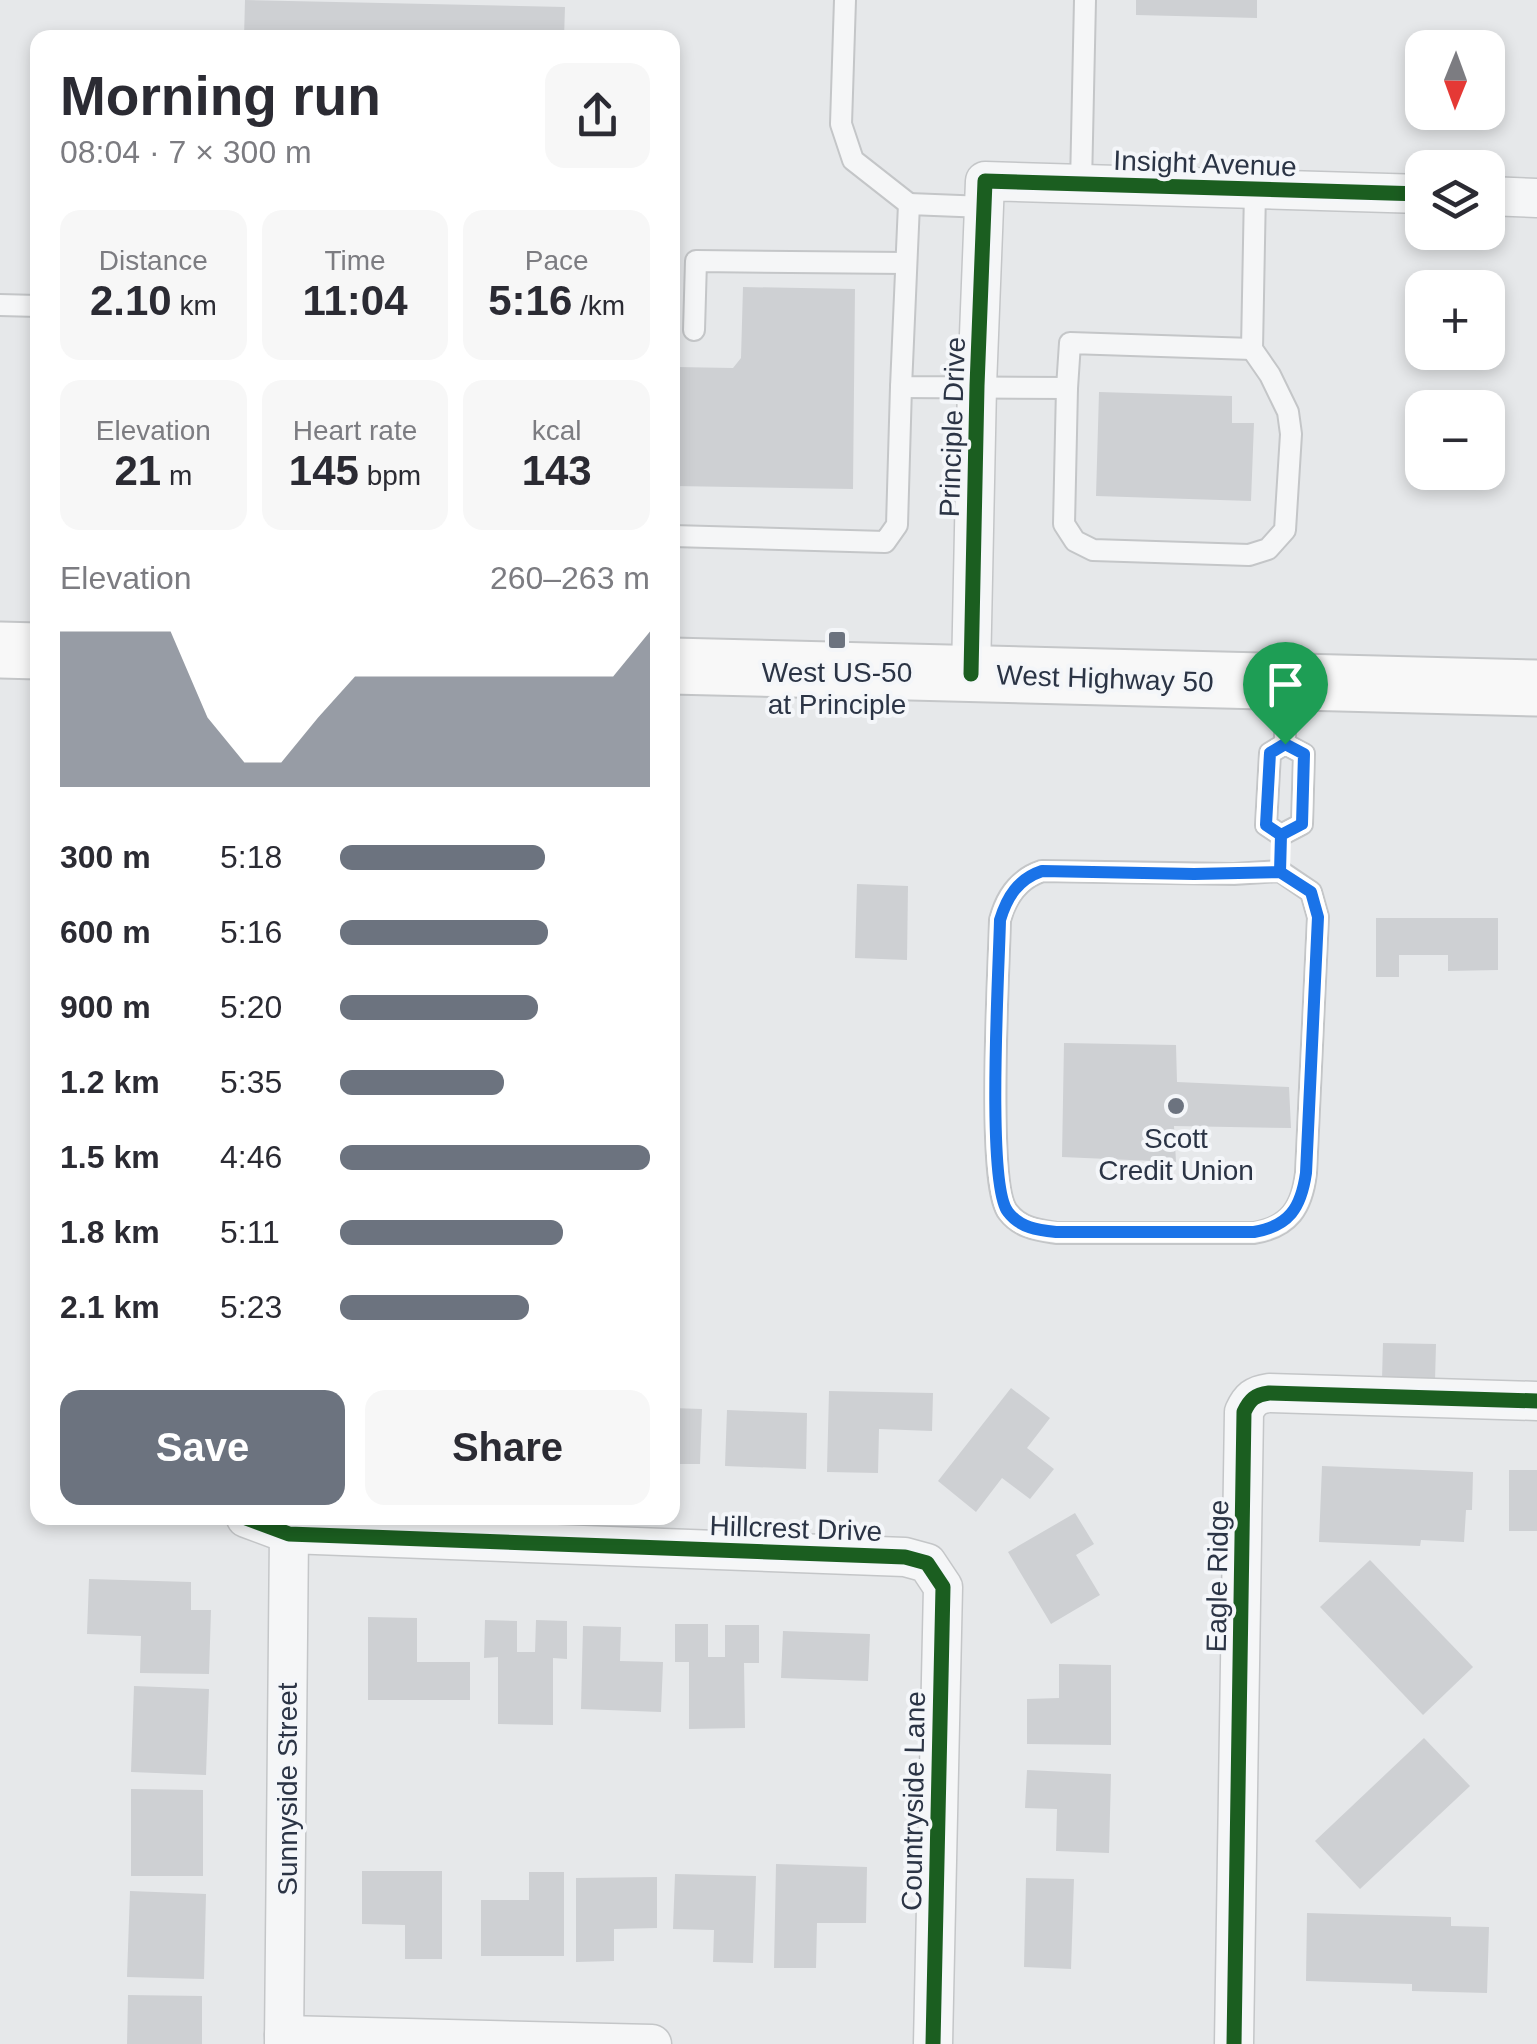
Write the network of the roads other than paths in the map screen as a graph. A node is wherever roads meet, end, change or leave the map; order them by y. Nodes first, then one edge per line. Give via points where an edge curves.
1 (845, 0) edge
2 (1085, 0) edge
3 (1081, 184) junction
4 (1256, 190) junction
5 (985, 194) junction
6 (1405, 194) edge
7 (1505, 197) edge
8 (1537, 198) edge
9 (908, 204) junction
10 (906, 263) junction
11 (0, 305) edge
12 (30, 306) edge
13 (694, 330) dead end
14 (1252, 349) junction
15 (977, 386) junction
16 (901, 387) junction
17 (1067, 388) junction
18 (680, 536) edge
19 (0, 650) edge
20 (30, 651) edge
21 (680, 666) edge
22 (971, 674) junction
23 (1284, 683) junction
24 (1537, 688) edge
25 (1285, 744) junction
26 (1281, 835) junction
27 (1280, 872) junction
28 (1537, 1401) edge
29 (265, 1525) edge
30 (289, 1534) junction
31 (927, 1564) joint
32 (284, 2040) edge
33 (652, 2044) edge
34 (933, 2044) edge
35 (1234, 2044) edge

1 - 9 lane via 841,124 854,160
2 - 3 lane
3 - 4 street, Insight Avenue
3 - 5 street, Insight Avenue
4 - 6 street, Insight Avenue
4 - 14 lane
5 - 9 lane
5 - 15 street, Principle Drive
7 - 8 street
9 - 10 lane
10 - 13 lane via 696,261
10 - 16 lane
11 - 12 lane
14 - 17 lane via 1070,343
14 - 17 lane via 1288,412 1291,434 1285,530 1268,549 1249,555 1093,550 1075,541 1064,524
15 - 16 lane
15 - 17 lane
15 - 22 street, Principle Drive
16 - 18 lane via 897,524 886,542
19 - 20 main road
21 - 22 main road, West Highway 50
22 - 23 main road, West Highway 50
23 - 24 main road, West Highway 50
23 - 25 lane
25 - 26 lane via 1270,753 1266,825
25 - 26 lane via 1304,754 1302,824
26 - 27 lane
27 - 27 lane via 1042,871 1011,893 1000,920 996,1146 1000,1198 1020,1223 1056,1232 1254,1232 1294,1214 1306,1173 1318,917 1311,892
28 - 35 street, Eagle Ridge via 1269,1393 1250,1400 1244,1412
29 - 30 street, Hillcrest Drive
30 - 31 street, Hillcrest Drive via 904,1557
30 - 32 street, Sunnyside Street
31 - 34 street, Countryside Lane via 943,1587
32 - 33 street

